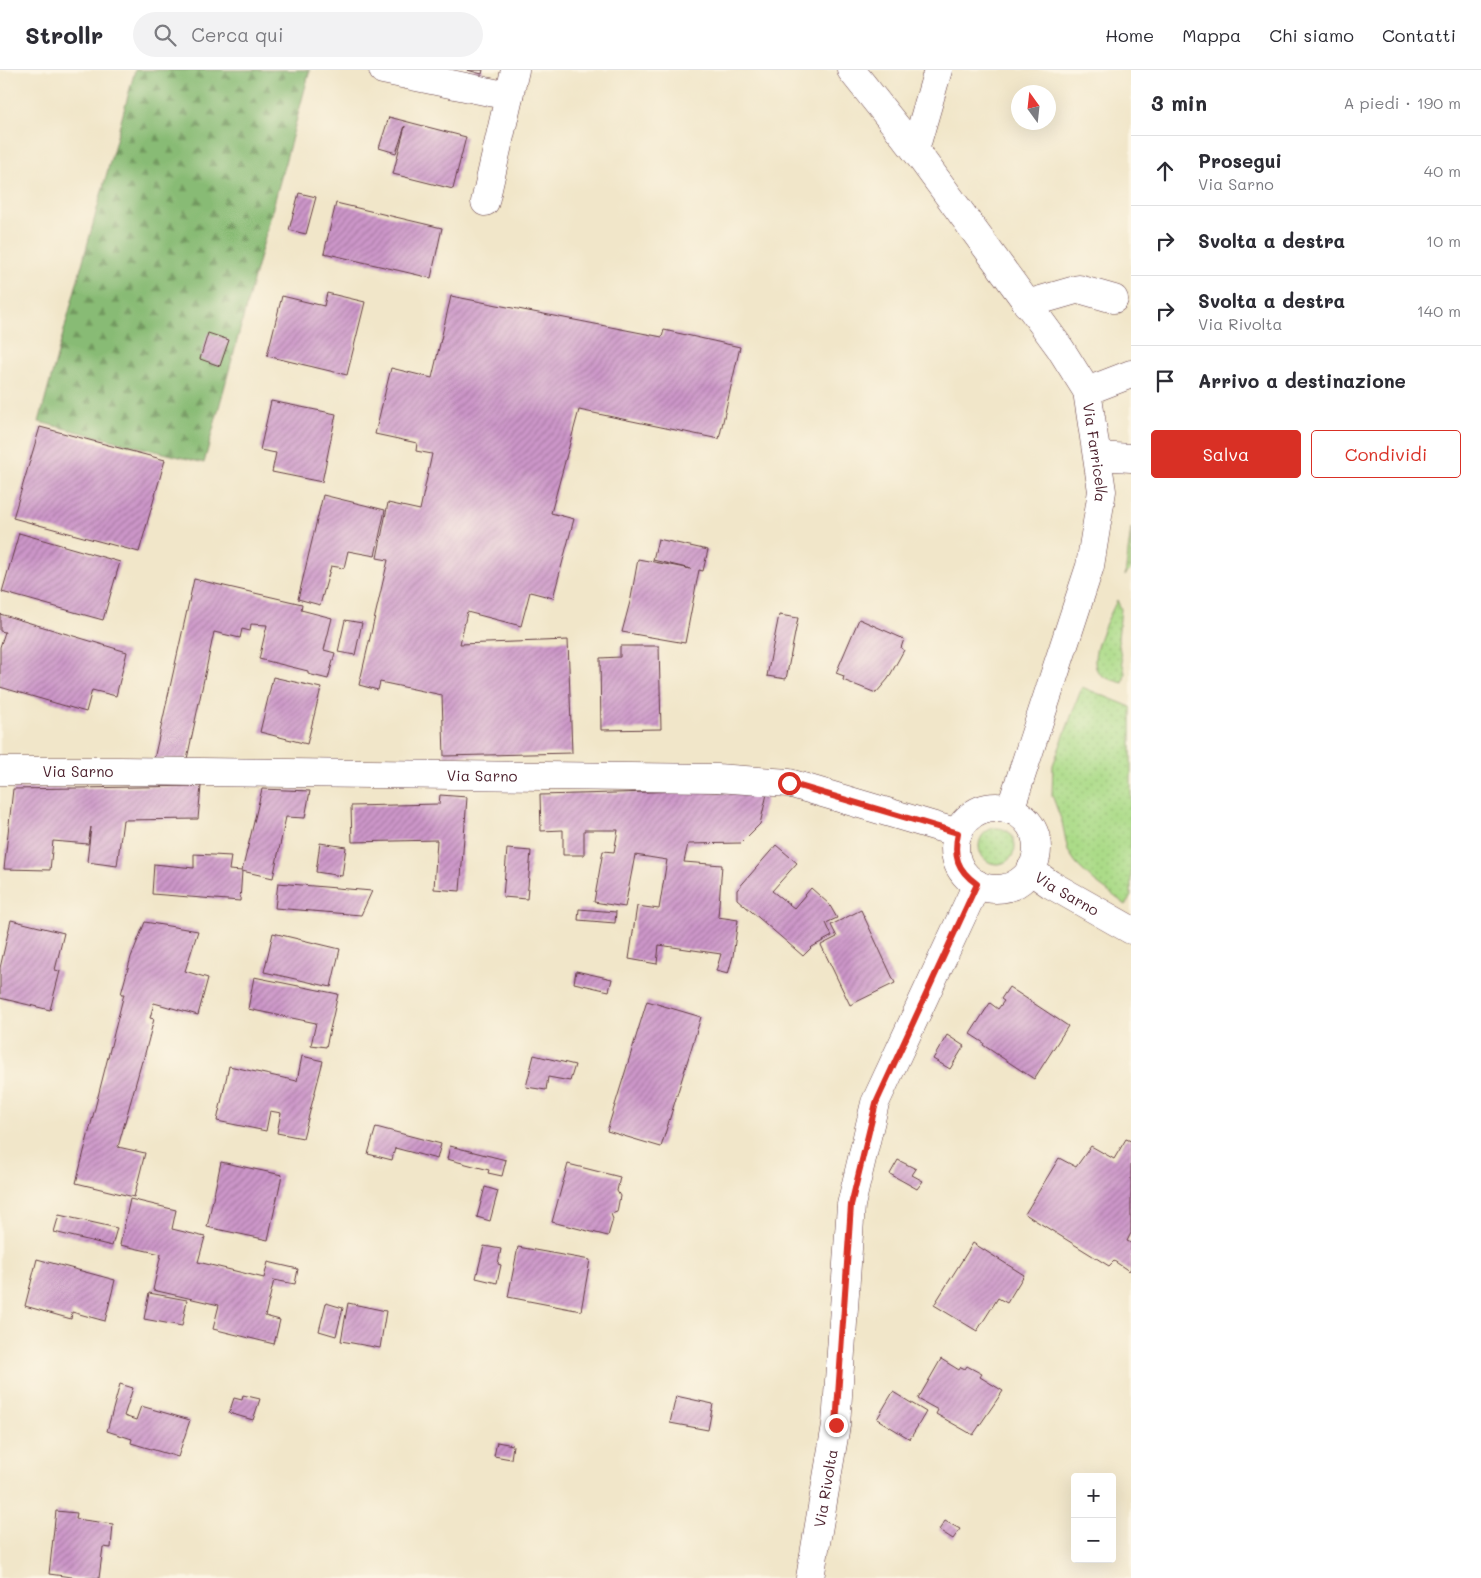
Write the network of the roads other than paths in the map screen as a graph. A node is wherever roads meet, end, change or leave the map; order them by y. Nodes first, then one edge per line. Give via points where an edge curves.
1 (383, 70) edge
2 (515, 70) edge
3 (851, 70) edge
4 (938, 70) edge
5 (509, 96) junction
6 (915, 150) junction
7 (485, 202) dead end
8 (1114, 299) dead end
9 (1027, 304) junction
10 (1131, 374) edge
11 (1087, 391) junction
12 (1098, 456) junction
13 (1131, 458) edge
14 (0, 771) edge
15 (1010, 810) junction
16 (958, 833) junction
17 (1030, 870) junction
18 (977, 884) junction
19 (1131, 930) edge
20 (810, 1578) edge

1 - 5 street
2 - 5 street
3 - 6 street, Via Farricella
4 - 6 street
5 - 7 street
6 - 9 street, Via Farricella
8 - 9 street via 1080,289
9 - 11 street, Via Farricella
10 - 11 street
11 - 12 street, Via Farricella
12 - 13 street
12 - 15 street, Via Farricella via 1102,491 1090,566
14 - 16 street, Via Sarno via 717,778 789,783
15 - 16 street via 985,808 964,822
15 - 17 street via 1021,815 1035,835 1037,846
16 - 18 street via 955,845 960,867
17 - 18 street via 1012,885 988,888
17 - 19 street, Via Sarno
18 - 20 street, Via Rivolta via 873,1112 851,1205 836,1425

